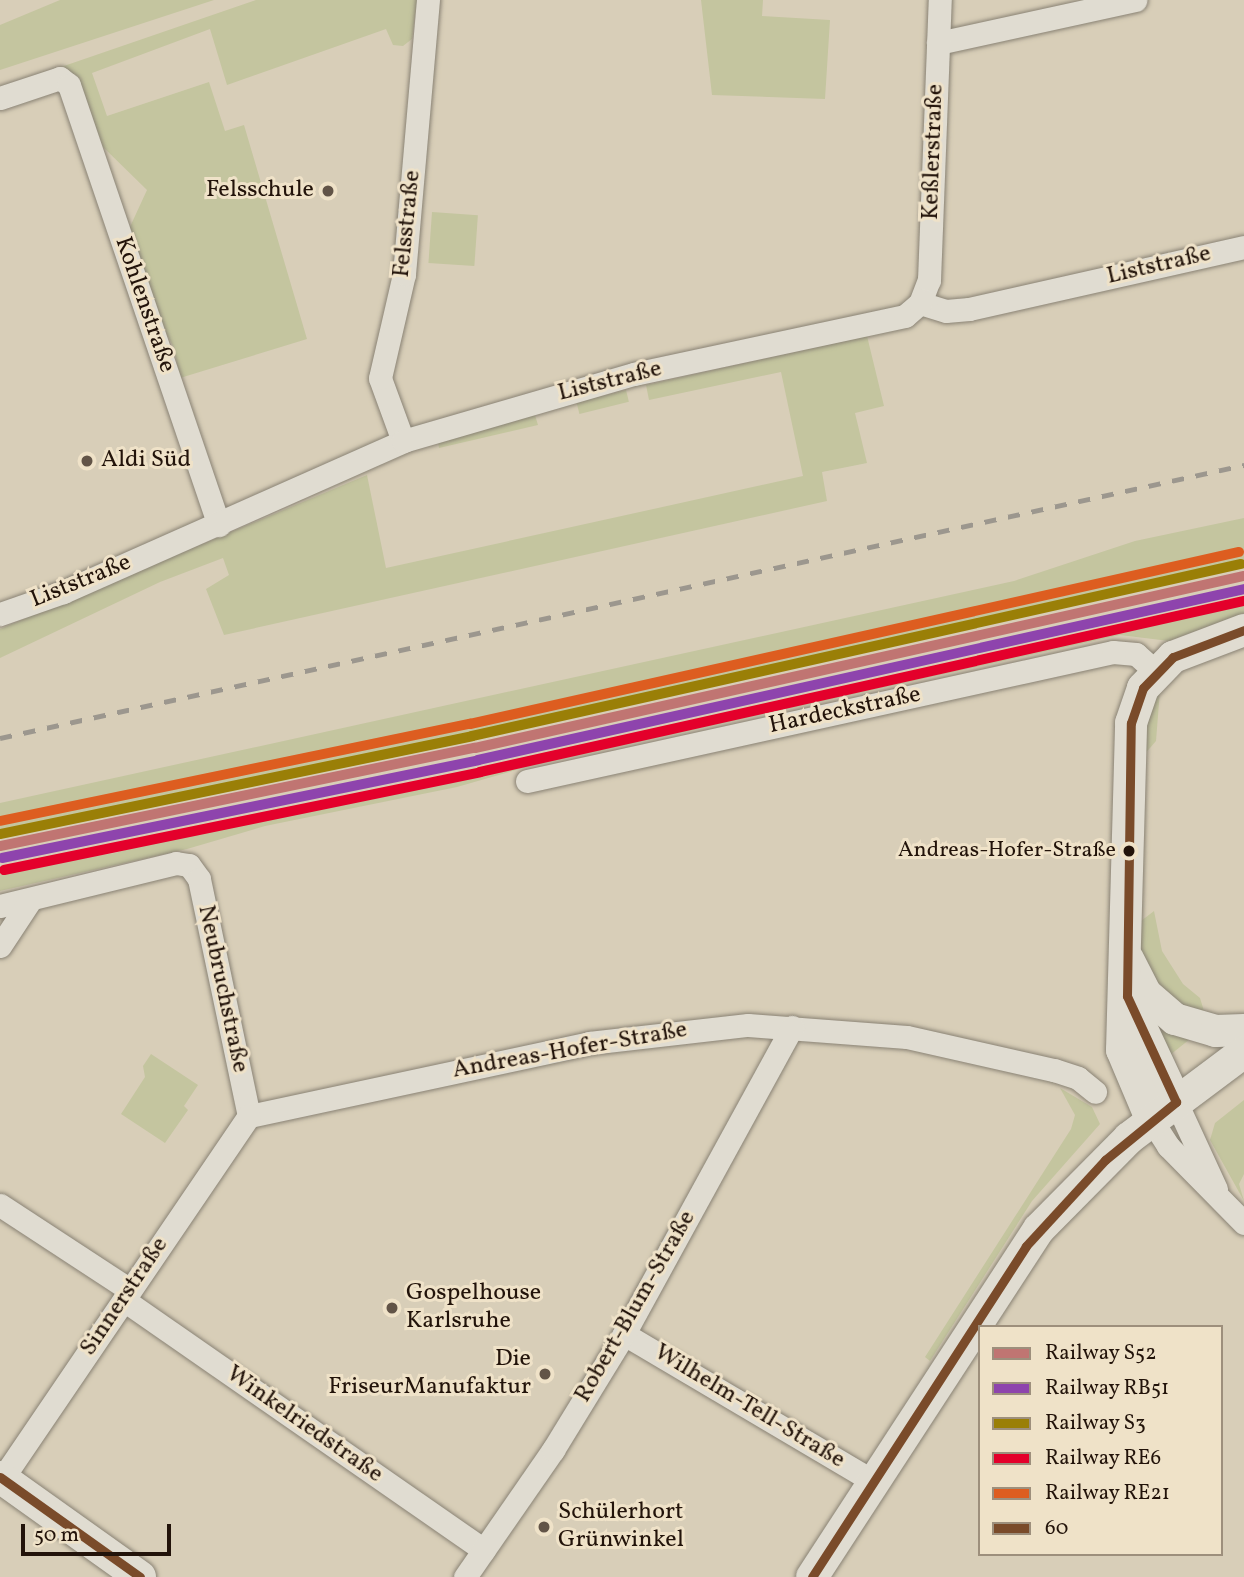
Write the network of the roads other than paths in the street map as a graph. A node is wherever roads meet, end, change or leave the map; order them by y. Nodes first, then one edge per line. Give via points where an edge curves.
1 (428, 0) edge
2 (940, 0) edge
3 (1135, 0) edge
4 (938, 44) junction
5 (0, 98) edge
6 (1244, 247) edge
7 (920, 303) junction
8 (403, 441) junction
9 (219, 525) junction
10 (0, 614) edge
11 (1244, 630) edge
12 (1156, 673) junction
13 (527, 781) dead end
14 (31, 899) junction
15 (0, 906) edge
16 (0, 946) edge
17 (1126, 954) junction
18 (792, 1027) junction
19 (1244, 1030) edge
20 (1244, 1052) edge
21 (1095, 1092) dead end
22 (1164, 1112) junction
23 (249, 1116) junction
24 (0, 1205) edge
25 (1244, 1223) edge
26 (127, 1295) junction
27 (624, 1334) junction
28 (1, 1478) edge
29 (873, 1480) junction
30 (484, 1550) junction
31 (140, 1577) edge
32 (465, 1577) edge
33 (812, 1577) edge

1 - 8 street, Felsstraße via 404,274 380,379
2 - 4 street, Keßlerstraße
3 - 4 street
4 - 7 street, Keßlerstraße via 929,281
5 - 9 street, Kohlenstraße via 60,78 69,85
6 - 7 street, Liststraße via 969,309 946,311
7 - 8 street, Liststraße via 896,321 634,374
8 - 9 street, Liststraße
9 - 10 street, Liststraße
11 - 12 street via 1184,652
12 - 13 street, Hardeckstraße via 1136,654 1113,652
12 - 17 street via 1143,688 1131,723
14 - 15 street
14 - 16 street
14 - 23 street, Neubruchstraße via 176,863 189,865 199,879
17 - 19 street via 1146,994 1175,1019 1216,1031
17 - 22 street via 1122,1050
18 - 21 street, Andreas-Hofer-Straße via 907,1037 989,1054 1077,1078
18 - 23 street, Andreas-Hofer-Straße via 701,1028 589,1043
18 - 27 street, Robert-Blum-Straße
20 - 22 street
22 - 25 street via 1168,1146
22 - 29 street via 1069,1195 1026,1246
23 - 26 street, Sinnerstraße
24 - 26 street, Winkelriedstraße
26 - 28 street, Sinnerstraße
26 - 30 street, Winkelriedstraße
27 - 29 street, Wilhelm-Tell-Straße
27 - 30 street, Robert-Blum-Straße via 553,1450
28 - 31 street
29 - 33 street
30 - 32 street, Robert-Blum-Straße

